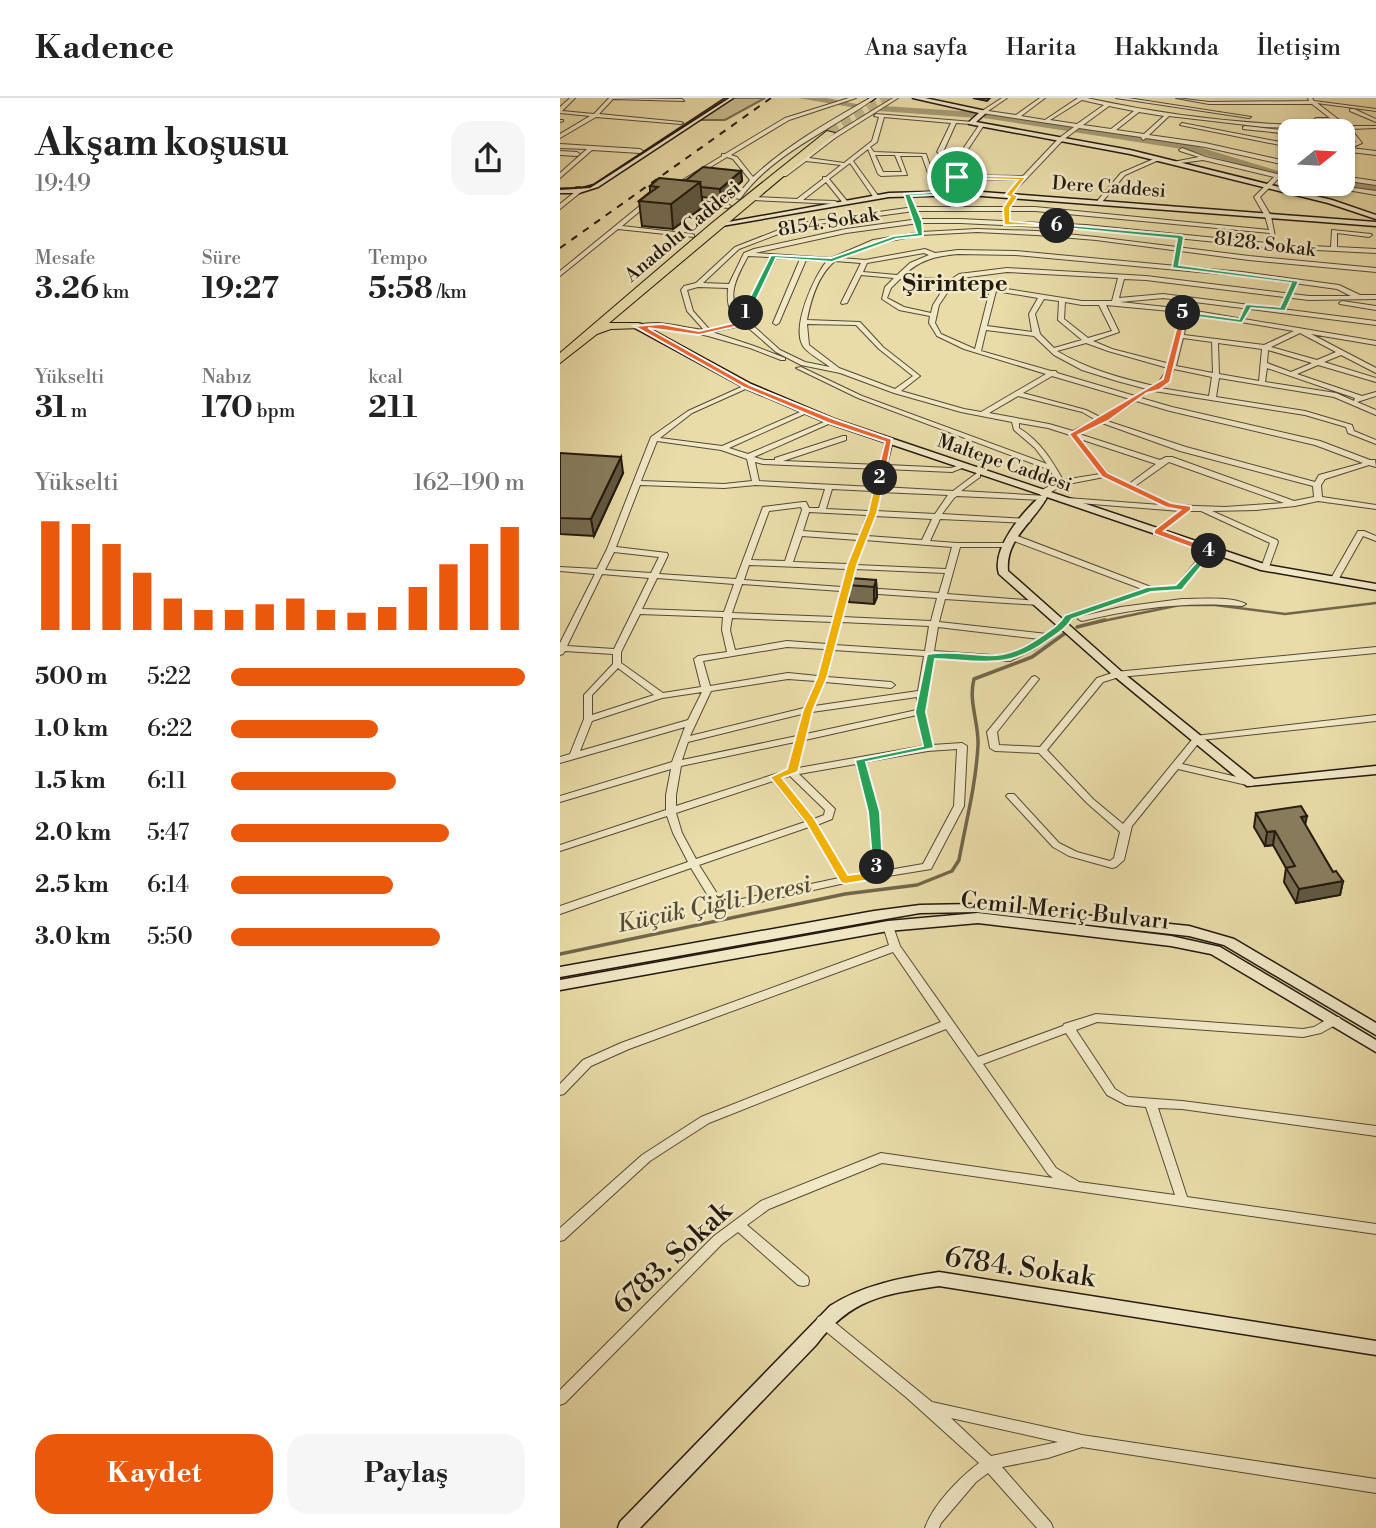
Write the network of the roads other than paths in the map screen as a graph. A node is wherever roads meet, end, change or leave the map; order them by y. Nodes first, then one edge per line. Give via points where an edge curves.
1 (573, 98) edge
2 (613, 98) edge
3 (723, 98) edge
4 (730, 98) edge
5 (872, 98) edge
6 (896, 98) edge
7 (916, 98) edge
8 (925, 98) edge
9 (1005, 98) edge
10 (1043, 98) edge
11 (1081, 98) edge
12 (1116, 98) edge
13 (1178, 98) edge
14 (662, 99) edge
15 (851, 99) edge
16 (682, 100) edge
17 (1261, 100) edge
18 (1311, 100) edge
19 (1276, 103) junction
20 (1107, 105) junction
21 (1339, 105) junction
22 (955, 107) junction
23 (653, 108) dead end
24 (1376, 110) edge
25 (560, 111) edge
26 (1137, 111) junction
27 (849, 112) junction
28 (1279, 112) dead end
29 (648, 113) dead end
30 (836, 114) dead end
31 (868, 114) junction
32 (595, 115) junction
33 (882, 115) junction
34 (804, 116) junction
35 (1167, 116) junction
36 (982, 117) junction
37 (1017, 117) junction
38 (1180, 118) junction
39 (1290, 118) dead end
40 (642, 119) junction
41 (1336, 119) edge
42 (954, 121) junction
43 (1046, 121) junction
44 (1376, 121) edge
45 (560, 123) edge
46 (681, 123) junction
47 (971, 123) joint
48 (1225, 123) junction
49 (1278, 125) edge
50 (576, 127) junction
51 (1355, 127) edge
52 (1376, 127) edge
53 (1076, 129) junction
54 (1111, 132) junction
55 (1278, 134) edge
56 (560, 136) edge
57 (1143, 138) junction
58 (1356, 138) edge
59 (1061, 139) junction
60 (1169, 141) junction
61 (1278, 144) edge
62 (1355, 144) edge
63 (869, 145) junction
64 (560, 146) edge
65 (591, 148) junction
66 (1182, 150) dead end
67 (1355, 150) edge
68 (640, 151) junction
69 (940, 152) dead end
70 (560, 153) edge
71 (871, 153) junction
72 (1376, 153) edge
73 (585, 154) junction
74 (897, 154) junction
75 (724, 155) junction
76 (1278, 156) edge
77 (1203, 158) junction
78 (805, 159) junction
79 (1158, 159) junction
80 (714, 161) junction
81 (847, 162) junction
82 (957, 162) dead end
83 (1175, 163) junction
84 (738, 164) junction
85 (1278, 169) edge
86 (1278, 170) edge
87 (560, 176) edge
88 (825, 178) junction
89 (1023, 178) junction
90 (1278, 178) edge
91 (1355, 180) edge
92 (753, 181) junction
93 (1376, 183) edge
94 (1270, 187) junction
95 (560, 189) edge
96 (670, 189) edge
97 (578, 190) junction
98 (1355, 190) edge
99 (939, 193) junction
100 (953, 193) junction
101 (1376, 193) edge
102 (907, 194) junction
103 (1011, 195) junction
104 (656, 197) edge
105 (876, 197) junction
106 (738, 198) junction
107 (755, 199) junction
108 (679, 200) edge
109 (798, 201) junction
110 (1100, 201) junction
111 (845, 202) junction
112 (835, 203) dead end
113 (727, 206) junction
114 (560, 207) edge
115 (960, 208) junction
116 (1007, 208) junction
117 (914, 209) junction
118 (1195, 209) junction
119 (1268, 216) junction
120 (919, 221) junction
121 (960, 221) junction
122 (1189, 222) junction
123 (1374, 222) edge
124 (805, 223) junction
125 (1007, 223) junction
126 (716, 225) junction
127 (617, 227) junction
128 (1112, 229) junction
129 (1001, 232) junction
130 (1272, 232) junction
131 (921, 234) junction
132 (1369, 235) junction
133 (692, 236) junction
134 (814, 237) junction
135 (1181, 237) junction
136 (1107, 239) junction
137 (1265, 245) junction
138 (1276, 246) junction
139 (1179, 248) junction
140 (1334, 248) junction
141 (1372, 250) edge
142 (734, 253) junction
143 (932, 253) junction
144 (746, 254) junction
145 (981, 254) junction
146 (774, 256) junction
147 (804, 258) junction
148 (1248, 258) junction
149 (1260, 259) junction
150 (833, 260) junction
151 (865, 262) junction
152 (1175, 267) junction
153 (1375, 267) edge
154 (991, 271) junction
155 (859, 273) junction
156 (560, 274) edge
157 (1242, 274) junction
158 (1122, 276) junction
159 (897, 277) junction
160 (1295, 281) junction
161 (951, 282) junction
162 (698, 285) junction
163 (731, 286) junction
164 (993, 289) junction
165 (1289, 296) junction
166 (1042, 297) junction
167 (1360, 298) junction
168 (1376, 298) edge
169 (1321, 299) junction
170 (1062, 300) junction
171 (1115, 302) junction
172 (844, 303) dead end
173 (1102, 303) junction
174 (1248, 306) junction
175 (1376, 308) edge
176 (1283, 310) junction
177 (615, 311) junction
178 (1184, 312) junction
179 (934, 315) junction
180 (804, 321) junction
181 (1242, 321) junction
182 (746, 323) junction
183 (776, 323) dead end
184 (1376, 323) edge
185 (638, 326) junction
186 (984, 328) junction
187 (1300, 331) junction
188 (1376, 332) edge
189 (706, 333) junction
190 (587, 334) junction
191 (1037, 334) junction
192 (1180, 337) junction
193 (1088, 341) junction
194 (1214, 343) junction
195 (1374, 343) edge
196 (1265, 347) junction
197 (560, 349) edge
198 (761, 350) junction
199 (1054, 350) junction
200 (978, 351) junction
201 (778, 352) junction
202 (1340, 353) junction
203 (560, 359) edge
204 (1314, 363) junction
205 (1265, 365) junction
206 (1171, 366) junction
207 (842, 371) junction
208 (1376, 371) edge
209 (1054, 372) junction
210 (1294, 373) junction
211 (1216, 375) junction
212 (1376, 380) edge
213 (1262, 383) junction
214 (748, 386) junction
215 (1156, 389) junction
216 (895, 392) junction
217 (1018, 394) junction
218 (1376, 394) edge
219 (1138, 398) junction
220 (1212, 398) junction
221 (1363, 399) junction
222 (1351, 402) junction
223 (807, 411) junction
224 (1376, 413) edge
225 (983, 414) junction
226 (1015, 420) junction
227 (1103, 420) junction
228 (831, 421) junction
229 (1073, 434) junction
230 (843, 438) dead end
231 (654, 439) junction
232 (889, 441) junction
233 (1376, 442) edge
234 (722, 449) junction
235 (750, 456) junction
236 (771, 462) junction
237 (1161, 463) junction
238 (1374, 463) edge
239 (962, 466) junction
240 (882, 467) junction
241 (1053, 469) junction
242 (977, 475) dead end
243 (1105, 475) junction
244 (637, 483) junction
245 (756, 483) junction
246 (1061, 483) junction
247 (1317, 485) junction
248 (1129, 487) junction
249 (829, 488) junction
250 (878, 490) junction
251 (951, 494) junction
252 (1043, 496) junction
253 (1318, 499) junction
254 (1064, 500) junction
255 (1295, 504) junction
256 (1168, 506) junction
257 (1376, 507) edge
258 (1188, 508) junction
259 (806, 510) junction
260 (822, 510) junction
261 (1202, 510) junction
262 (872, 513) junction
263 (934, 517) junction
264 (1027, 521) junction
265 (1157, 532) junction
266 (798, 533) junction
267 (863, 538) junction
268 (1376, 539) edge
269 (926, 541) junction
270 (1009, 541) junction
271 (957, 545) junction
272 (611, 549) junction
273 (1210, 550) junction
274 (746, 562) junction
275 (789, 562) junction
276 (852, 565) junction
277 (1265, 568) junction
278 (560, 569) edge
279 (948, 571) junction
280 (598, 572) junction
281 (652, 576) junction
282 (739, 580) junction
283 (1334, 580) junction
284 (847, 587) junction
285 (1376, 587) edge
286 (1150, 589) junction
287 (942, 594) junction
288 (1039, 603) junction
289 (1242, 604) dead end
290 (638, 611) junction
291 (728, 612) junction
292 (839, 618) junction
293 (934, 624) junction
294 (1064, 624) junction
295 (1047, 637) junction
296 (830, 648) junction
297 (561, 650) edge
298 (1376, 650) edge
299 (617, 652) junction
300 (732, 654) junction
301 (931, 656) junction
302 (617, 664) junction
303 (1118, 674) junction
304 (822, 678) junction
305 (1035, 679) dead end
306 (891, 685) dead end
307 (707, 691) junction
308 (923, 693) junction
309 (661, 696) junction
310 (808, 710) junction
311 (921, 712) junction
312 (1376, 718) edge
313 (588, 719) junction
314 (691, 722) junction
315 (802, 737) junction
316 (1198, 738) junction
317 (686, 740) junction
318 (929, 748) junction
319 (1042, 750) junction
320 (574, 756) junction
321 (560, 760) edge
322 (860, 760) junction
323 (677, 764) junction
324 (1176, 766) junction
325 (1376, 770) edge
326 (792, 772) junction
327 (775, 777) junction
328 (1251, 783) junction
329 (1011, 796) dead end
330 (560, 799) edge
331 (671, 812) junction
332 (810, 821) junction
333 (1126, 832) junction
334 (560, 848) edge
335 (693, 864) junction
336 (878, 876) junction
337 (845, 880) junction
338 (560, 910) edge
339 (888, 926) junction
340 (895, 947) junction
341 (560, 972) edge
342 (560, 985) edge
343 (1335, 1020) junction
344 (949, 1023) junction
345 (1068, 1027) junction
346 (1376, 1030) edge
347 (1376, 1047) edge
348 (978, 1062) junction
349 (560, 1091) edge
350 (1150, 1103) junction
351 (1376, 1132) edge
352 (1079, 1188) junction
353 (1183, 1202) junction
354 (738, 1225) junction
355 (1376, 1229) edge
356 (560, 1236) edge
357 (803, 1281) dead end
358 (823, 1320) junction
359 (1376, 1348) edge
360 (560, 1399) edge
361 (933, 1408) junction
362 (1082, 1441) junction
363 (990, 1463) junction
364 (1376, 1486) edge
365 (627, 1528) edge
366 (932, 1528) edge
367 (1046, 1528) edge

1 - 25 street
2 - 14 street
2 - 32 street
3 - 46 street
4 - 97 street via 596,186
5 - 27 street
6 - 31 street
7 - 22 street
8 - 22 street
9 - 36 street
10 - 37 street
11 - 20 street
11 - 43 street
12 - 20 street
12 - 39 street via 1222,115
13 - 17 street via 1209,103
14 - 16 street
14 - 23 street
15 - 34 street
17 - 19 street
18 - 19 street
18 - 21 street
18 - 41 street
19 - 28 street
20 - 26 street
20 - 53 street
21 - 24 street
21 - 44 street
22 - 36 street
25 - 32 street
26 - 35 street
26 - 54 street
27 - 31 street
27 - 92 street
29 - 40 street
30 - 34 street
31 - 33 street
31 - 78 street
32 - 40 street
32 - 50 street
33 - 42 street
33 - 63 street
34 - 75 street via 787,120
35 - 38 street
35 - 57 street
36 - 37 street
36 - 47 street
36 - 59 street
36 - 82 street
37 - 43 street
38 - 48 street
38 - 61 street via 1182,124
40 - 46 street
42 - 47 street
42 - 69 street
43 - 53 street
45 - 50 street
46 - 68 street
48 - 49 street
48 - 55 street
50 - 56 street
51 - 52 street
53 - 54 street
53 - 59 street
54 - 57 street
57 - 60 street
58 - 62 street via 1359,143
59 - 79 street
59 - 89 street
60 - 76 street via 1183,136
60 - 85 street via 1205,145
63 - 71 street
63 - 81 street
64 - 65 street
65 - 68 street
65 - 73 street
66 - 77 street
67 - 72 street
68 - 97 street
70 - 73 street
71 - 74 street
71 - 74 street via 881,174 905,174
73 - 87 street
74 - 99 street via 924,155
75 - 80 street
75 - 84 street
77 - 83 street
77 - 86 street
78 - 81 street
78 - 107 street
79 - 83 street
79 - 110 street via 1123,174
80 - 84 street
80 - 96 street
81 - 88 street
81 - 105 street
83 - 94 street
84 - 92 street
88 - 109 street
88 - 111 street
89 - 100 street via 957,177
89 - 103 street
90 - 94 street
91 - 93 street
92 - 106 street
94 - 119 street via 1257,197
94 - 123 street via 1330,201
95 - 97 street
97 - 114 street
98 - 101 street
99 - 100 street, Dere Caddesi
99 - 102 street, Dere Caddesi
100 - 103 street, Dere Caddesi
102 - 105 street, Dere Caddesi
102 - 117 street
103 - 110 street, Dere Caddesi
103 - 116 street
104 - 127 street
105 - 111 street, Dere Caddesi
106 - 113 highway, Anadolu Caddesi
106 - 126 highway, Anadolu Caddesi via 826,133
107 - 109 street
107 - 126 street
108 - 113 street
109 - 112 street
110 - 118 street, Dere Caddesi
111 - 126 street, Dere Caddesi
113 - 133 highway, Anadolu Caddesi
115 - 116 street
115 - 117 street
115 - 121 street
116 - 122 street
116 - 125 street
117 - 120 street
117 - 124 street
118 - 119 street, Dere Caddesi
118 - 122 street
119 - 123 street, Dere Caddesi
119 - 130 street
120 - 121 street, 8154. Sokak
120 - 131 street
120 - 134 street, 8154. Sokak
121 - 125 street, 8154. Sokak
122 - 130 street
122 - 135 street
123 - 132 street
124 - 134 street
124 - 142 street
125 - 128 street, 8154. Sokak
125 - 129 street
126 - 177 highway, Anadolu Caddesi
127 - 133 street
127 - 156 street
128 - 135 street, 8154. Sokak
128 - 136 street
129 - 131 street, 8128. Sokak
129 - 136 street, 8128. Sokak
130 - 138 street
131 - 143 street
131 - 150 street, 8128. Sokak via 895,237
132 - 140 street via 1334,232
132 - 141 street
133 - 177 highway, Anadolu Caddesi
134 - 144 street, 8154. Sokak
135 - 137 street, 8154. Sokak
135 - 139 street
136 - 139 street, 8128. Sokak
137 - 138 street, 8154. Sokak
137 - 149 street
138 - 140 street, 8154. Sokak
139 - 148 street, 8128. Sokak
139 - 152 street
140 - 141 street, 8154. Sokak
142 - 144 street
142 - 162 street
143 - 145 street
143 - 151 street
143 - 159 street
144 - 146 street
144 - 163 street
145 - 152 street
145 - 154 street
146 - 147 street
146 - 182 street via 745,316
147 - 150 street
147 - 183 street
148 - 149 street, 8128. Sokak
148 - 157 street
149 - 153 street, 8128. Sokak
150 - 151 street
150 - 180 street via 812,293
151 - 155 street
152 - 157 street
154 - 158 street
154 - 161 street via 959,276
155 - 159 street
155 - 172 street
157 - 160 street
158 - 165 street
158 - 171 street
159 - 161 street
159 - 179 street via 884,298 900,310
160 - 165 street
160 - 167 street via 1339,287
161 - 164 street
161 - 179 street
162 - 163 street
162 - 189 street via 684,290 690,311
163 - 182 street via 730,303
164 - 166 street
164 - 186 street
165 - 169 street
165 - 176 street
166 - 170 street
166 - 191 street via 1032,314
167 - 168 street
167 - 169 street
169 - 175 street
170 - 173 street
170 - 193 street via 1061,320
171 - 173 street
171 - 174 street via 1163,296
171 - 178 street
173 - 193 street via 1116,332
174 - 176 street
174 - 181 street
176 - 184 street
177 - 185 highway
177 - 190 highway, Anadolu Caddesi
177 - 197 highway, Anadolu Caddesi
178 - 181 street
178 - 192 street
179 - 200 street via 932,323 939,335
180 - 207 street via 806,346
180 - 216 street via 858,323 917,376
181 - 187 street
182 - 189 street
182 - 201 street
185 - 189 street
185 - 190 highway via 611,326
185 - 214 street, Maltepe Caddesi
186 - 191 street
186 - 200 street
187 - 195 street
187 - 196 street
187 - 202 street
188 - 195 street
189 - 198 street
190 - 203 highway, Anadolu Caddesi
191 - 199 street
192 - 194 street
192 - 206 street
193 - 199 street
193 - 206 street
194 - 196 street
194 - 211 street
196 - 204 street
196 - 205 street
198 - 201 street
198 - 241 street via 860,397
199 - 215 street via 1103,376
200 - 209 street
201 - 207 street via 803,364
202 - 204 street
202 - 208 street
204 - 210 street
204 - 212 street
205 - 210 street
205 - 213 street
206 - 211 street
206 - 215 street via 1167,380
207 - 216 street
209 - 217 street
209 - 219 street
210 - 221 street
211 - 213 street
211 - 220 street
213 - 222 street
214 - 223 street, Maltepe Caddesi
214 - 231 street via 690,412
215 - 219 street via 1144,391
215 - 220 street
216 - 225 street
217 - 225 street
217 - 227 street
218 - 221 street
219 - 227 street
219 - 238 street via 1317,443
220 - 233 street via 1302,412 1350,426 1350,432
221 - 222 street
222 - 224 street
223 - 228 street, Maltepe Caddesi
223 - 234 street
225 - 226 street
226 - 229 street
226 - 241 street via 1016,429 1048,455
227 - 229 street
227 - 247 street via 1184,449
228 - 232 street, Maltepe Caddesi
228 - 235 street
229 - 237 street
229 - 243 street
230 - 236 street
231 - 234 street
231 - 244 street
232 - 239 street, Maltepe Caddesi
232 - 240 street
234 - 235 street
235 - 236 street
235 - 245 street
236 - 240 street
237 - 248 street
237 - 255 street via 1169,459
238 - 247 street via 1322,477
239 - 240 street via 952,470
239 - 252 street, Maltepe Caddesi
240 - 250 street
241 - 246 street
242 - 251 street
243 - 246 street
243 - 248 street
244 - 245 street
244 - 272 street
245 - 249 street
246 - 252 street
247 - 253 street
248 - 256 street
249 - 250 street
249 - 260 street
250 - 251 street
250 - 262 street
251 - 252 street
251 - 263 street
252 - 254 street, Maltepe Caddesi
252 - 264 street
253 - 255 street
253 - 257 street
254 - 256 street
254 - 265 street, Maltepe Caddesi
255 - 261 street
256 - 258 street
258 - 261 street
258 - 265 street
259 - 260 street
259 - 266 street
259 - 274 street via 797,503 766,509
260 - 262 street
261 - 277 street via 1274,542
262 - 263 street
262 - 267 street
263 - 264 street
263 - 269 street
264 - 270 street
265 - 273 street, Maltepe Caddesi
266 - 267 street
266 - 275 street
267 - 269 street
267 - 276 street
268 - 283 street via 1361,533
269 - 271 street
270 - 271 street
270 - 286 street
270 - 288 street via 1000,559 1003,572
271 - 279 street
271 - 287 street
272 - 280 street
272 - 281 street via 664,555
273 - 277 street, Maltepe Caddesi
273 - 286 street via 1178,588
274 - 275 street
274 - 282 street
275 - 276 street
276 - 279 street
276 - 284 street
277 - 283 street, Maltepe Caddesi
278 - 280 street
279 - 287 street
280 - 281 street
280 - 297 street
281 - 282 street
281 - 290 street
282 - 284 street
282 - 291 street
283 - 285 street, Maltepe Caddesi
284 - 287 street
284 - 292 street
286 - 294 street via 1069,617
287 - 288 street
287 - 293 street
288 - 294 street
289 - 294 street via 1160,604
290 - 291 street
290 - 299 street
291 - 292 street
291 - 300 street via 726,630
292 - 293 street
292 - 296 street
293 - 295 street
293 - 301 street
294 - 295 street
294 - 303 street
295 - 301 street via 1007,659
296 - 300 street via 787,644
296 - 301 street
296 - 304 street
297 - 299 street
298 - 303 street
299 - 302 street
300 - 307 street via 698,659
301 - 308 street
302 - 309 street
302 - 313 street via 588,695
303 - 316 street
303 - 319 street via 1100,680
304 - 306 street
304 - 307 street via 788,676
304 - 310 street
305 - 319 street via 992,732 995,748
307 - 309 street
307 - 314 street
308 - 310 street
308 - 311 street
309 - 313 street
310 - 315 street
310 - 317 street
311 - 315 street
311 - 318 street
312 - 316 street
313 - 320 street
314 - 317 street
314 - 320 street
315 - 323 street
315 - 326 street
316 - 324 street
316 - 328 street
317 - 323 street
318 - 322 street
318 - 336 street via 962,747 959,806 927,867
319 - 333 street
320 - 321 street
322 - 326 street
322 - 336 street via 874,812
323 - 330 street
323 - 331 street
324 - 328 street
324 - 333 street
325 - 328 street
326 - 327 street
326 - 332 street via 830,809 829,817
327 - 331 street
327 - 332 street
329 - 333 street via 1056,845 1073,854 1112,865 1119,860
331 - 334 street
331 - 335 street
332 - 335 street
332 - 337 street
335 - 337 street via 720,907
335 - 338 street
336 - 337 street
339 - 340 street
339 - 342 street, Cemil Meriç Bulvarı
339 - 343 street, Cemil Meriç Bulvarı via 978,919 1204,947
340 - 344 street
340 - 349 street via 625,1046 587,1063
341 - 346 street, Cemil Meriç Bulvarı via 919,909 976,908 1189,931 1229,943
343 - 345 street via 1303,1033 1107,1017
343 - 347 street, Cemil Meriç Bulvarı
344 - 348 street
344 - 356 street via 705,1120 646,1158
345 - 348 street
345 - 350 street via 1117,1098
348 - 352 street via 1052,1171
350 - 351 street
350 - 353 street
352 - 353 street, 6783. Sokak
352 - 354 street, 6783. Sokak via 881,1158 765,1205
353 - 355 street, 6783. Sokak
354 - 357 street
354 - 360 street, 6783. Sokak
358 - 359 street, 6784. Sokak via 875,1290 939,1279
358 - 361 street
358 - 365 street, 6784. Sokak via 810,1340
361 - 362 street
361 - 363 street
362 - 363 street
362 - 364 street
363 - 366 street via 971,1477
363 - 367 street

